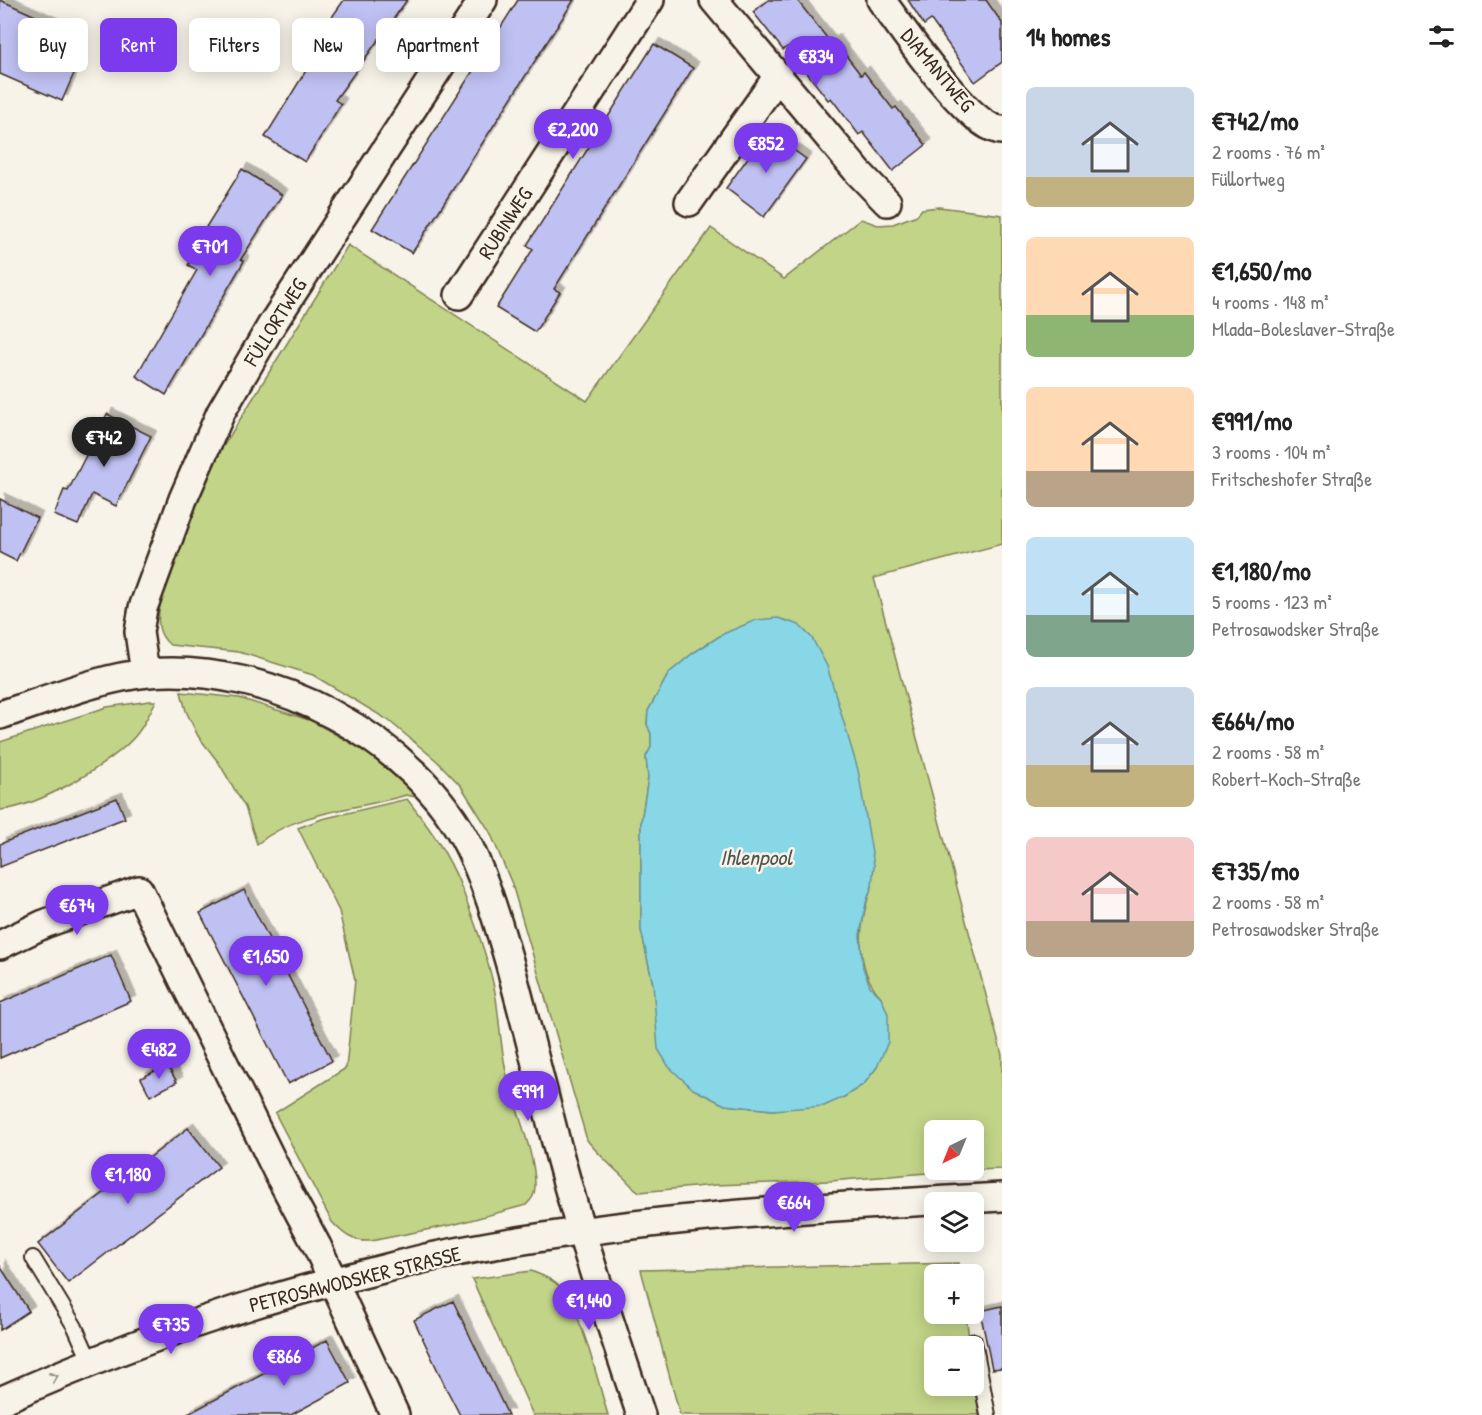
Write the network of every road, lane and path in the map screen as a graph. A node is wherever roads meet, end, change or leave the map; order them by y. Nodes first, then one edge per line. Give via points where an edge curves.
1 (483, 0) edge
2 (650, 0) edge
3 (714, 0) edge
4 (881, 0) edge
5 (778, 76) junction
6 (1002, 130) edge
7 (689, 202) dead end
8 (887, 202) dead end
9 (459, 295) dead end
10 (145, 674) junction
11 (0, 715) edge
12 (0, 945) edge
13 (1002, 1197) edge
14 (582, 1233) junction
15 (33, 1258) dead end
16 (333, 1281) junction
17 (91, 1363) junction
18 (984, 1394) edge
19 (0, 1401) edge
20 (395, 1415) edge
21 (641, 1415) edge
22 (988, 1415) edge

1 - 10 street, FÜLLORTWEG via 271,326 221,412 142,608 139,632
2 - 9 street, RUBINWEG
3 - 5 street
4 - 6 street, DIAMANTWEG via 936,74 972,113 985,124
5 - 7 street
5 - 8 street
10 - 11 street via 110,680
10 - 14 street via 186,672 222,676 295,698 371,738 399,758 432,791 469,848 492,902
12 - 16 street via 44,924 139,890
13 - 14 street, PETROSAWODSKER STRASSE via 824,1208
14 - 16 street, PETROSAWODSKER STRASSE via 426,1258
14 - 21 street
15 - 17 lane via 75,1327
16 - 17 street, PETROSAWODSKER STRASSE via 194,1322
16 - 20 street
19 -> 17 street, PETROSAWODSKER STRASSE
18 - 22 lane

